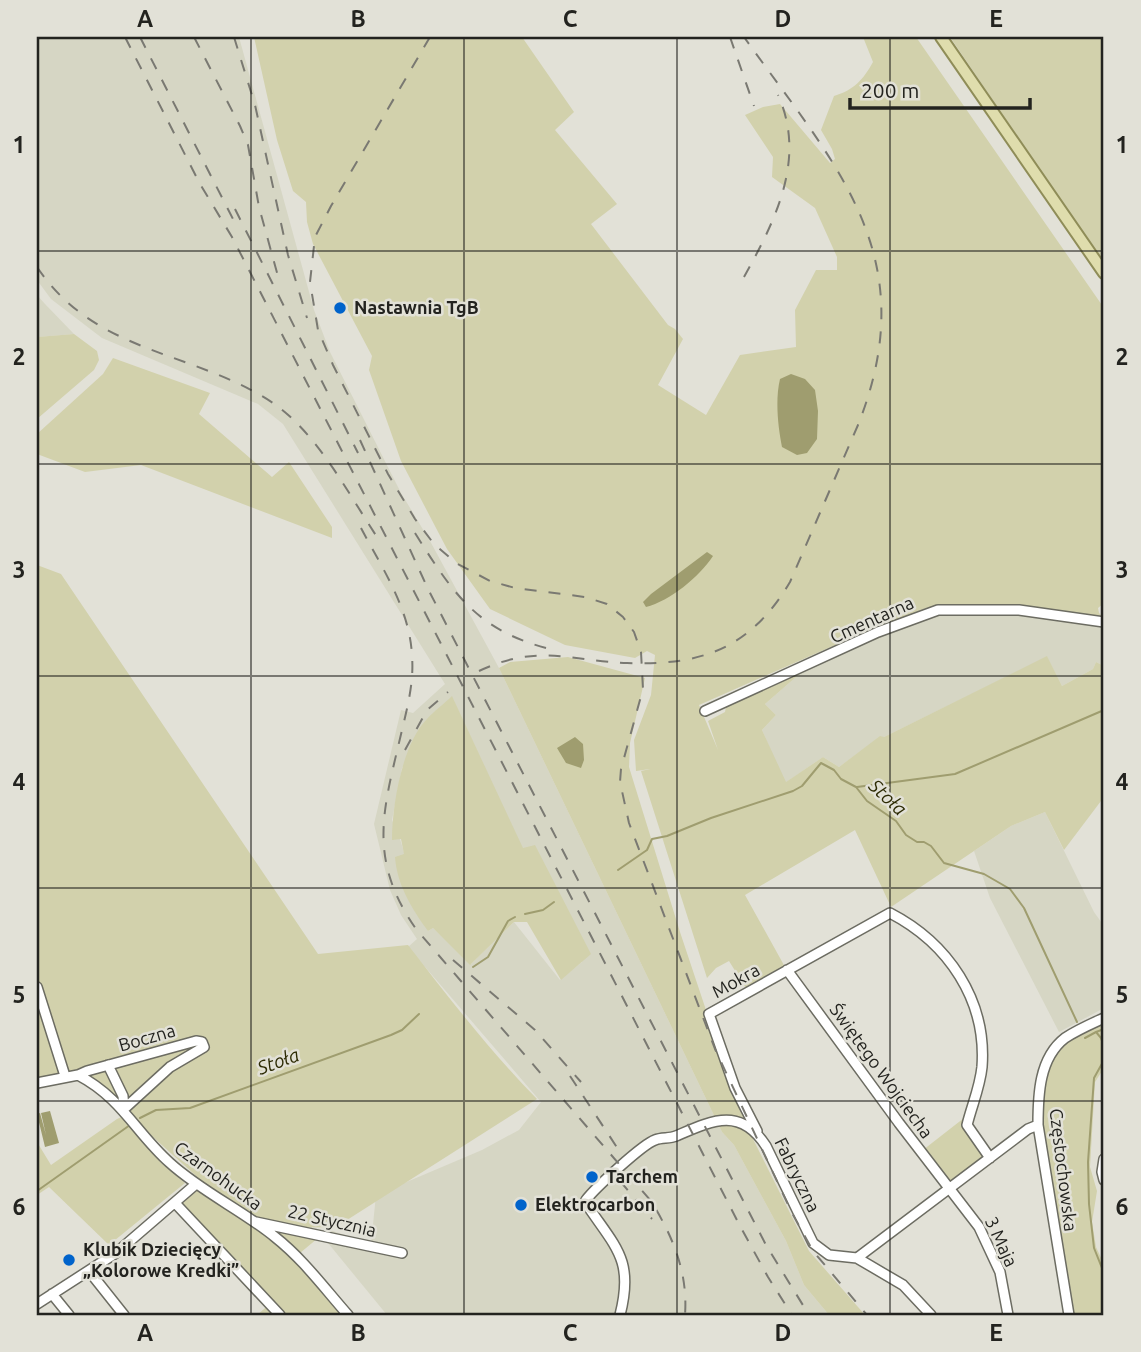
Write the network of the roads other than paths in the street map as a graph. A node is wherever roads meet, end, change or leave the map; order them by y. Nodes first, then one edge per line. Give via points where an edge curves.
1 (941, 37) edge
2 (1104, 272) edge
3 (1104, 622) edge
4 (705, 711) dead end
5 (787, 970) junction
6 (37, 987) edge
7 (1104, 1018) edge
8 (108, 1065) junction
9 (78, 1075) junction
10 (65, 1076) junction
11 (37, 1083) edge
12 (124, 1109) junction
13 (1038, 1125) junction
14 (758, 1133) junction
15 (990, 1158) junction
16 (1104, 1160) edge
17 (1104, 1180) edge
18 (196, 1184) junction
19 (951, 1189) junction
20 (175, 1203) junction
21 (255, 1222) junction
22 (402, 1252) dead end
23 (856, 1258) junction
24 (89, 1271) junction
25 (52, 1294) junction
26 (37, 1304) edge
27 (69, 1315) edge
28 (124, 1315) edge
29 (280, 1315) edge
30 (348, 1315) edge
31 (620, 1315) edge
32 (931, 1315) edge
33 (1008, 1315) edge
34 (1069, 1315) edge

1 - 2 main road
3 - 4 street, Cmentarna via 1018,610 938,610 878,632
5 - 14 street, Mokra via 709,1014 735,1088
5 - 15 street, Mokra via 890,913 931,940 956,968 972,999 982,1036 982,1069 967,1125
5 - 19 street, Świętego Wojciecha
6 - 10 street
7 - 13 street, Częstochowska via 1065,1038 1051,1054 1042,1077
8 - 9 street, Boczna
8 - 12 street via 123,1096
8 - 12 street, Boczna via 196,1041 204,1047 170,1067
9 - 10 street
9 - 12 street, Czarnohucka
10 - 11 street
12 - 18 street, Czarnohucka via 159,1153
13 - 15 street
13 - 34 street, Częstochowska
14 - 23 street, Fabryczna via 813,1243 829,1255
14 - 31 street, Fabryczna via 739,1122 722,1120 654,1140 587,1198 622,1259 625,1284
15 - 19 street
16 - 17 street
18 - 20 street
18 - 21 street, Czarnohucka
19 - 23 street
19 - 33 street, 3 Maja via 995,1258
20 - 24 street
20 - 29 street
21 - 22 street, 22 Stycznia
21 - 30 street, Czarnohucka via 289,1248
23 - 32 street, Fabryczna via 903,1285
24 - 25 street
24 - 28 street
25 - 26 street
25 - 27 street

